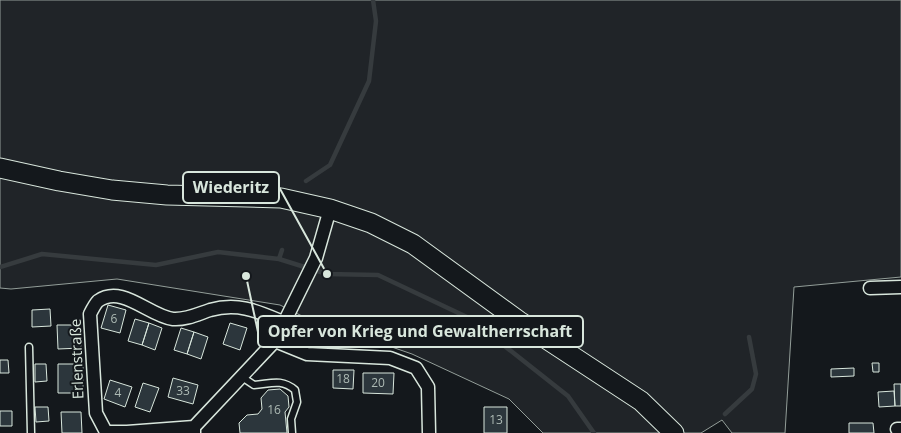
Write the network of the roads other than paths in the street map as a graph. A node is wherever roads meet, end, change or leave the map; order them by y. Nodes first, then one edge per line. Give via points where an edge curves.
1 (0, 168) edge
2 (330, 209) junction
3 (901, 287) edge
4 (870, 288) dead end
5 (283, 322) junction
6 (275, 341) junction
7 (29, 347) dead end
8 (242, 377) junction
9 (194, 430) edge
10 (31, 433) edge
11 (292, 433) edge
12 (429, 433) edge
13 (674, 433) edge

1 - 2 main road via 104,188 167,195 281,198
2 - 5 street via 316,258
2 - 13 main road via 371,223 413,244 519,321 641,401
3 - 4 street
5 - 6 street
5 - 9 street, Erlenstraße via 251,309 226,306 188,318 173,319 121,297 109,297 98,302 90,314 96,413 106,432
6 - 8 street
6 - 12 street via 307,354 390,358 416,368 428,387
7 - 10 lane
8 - 9 street
8 - 11 lane via 254,385 283,382 295,390 297,402 291,419

